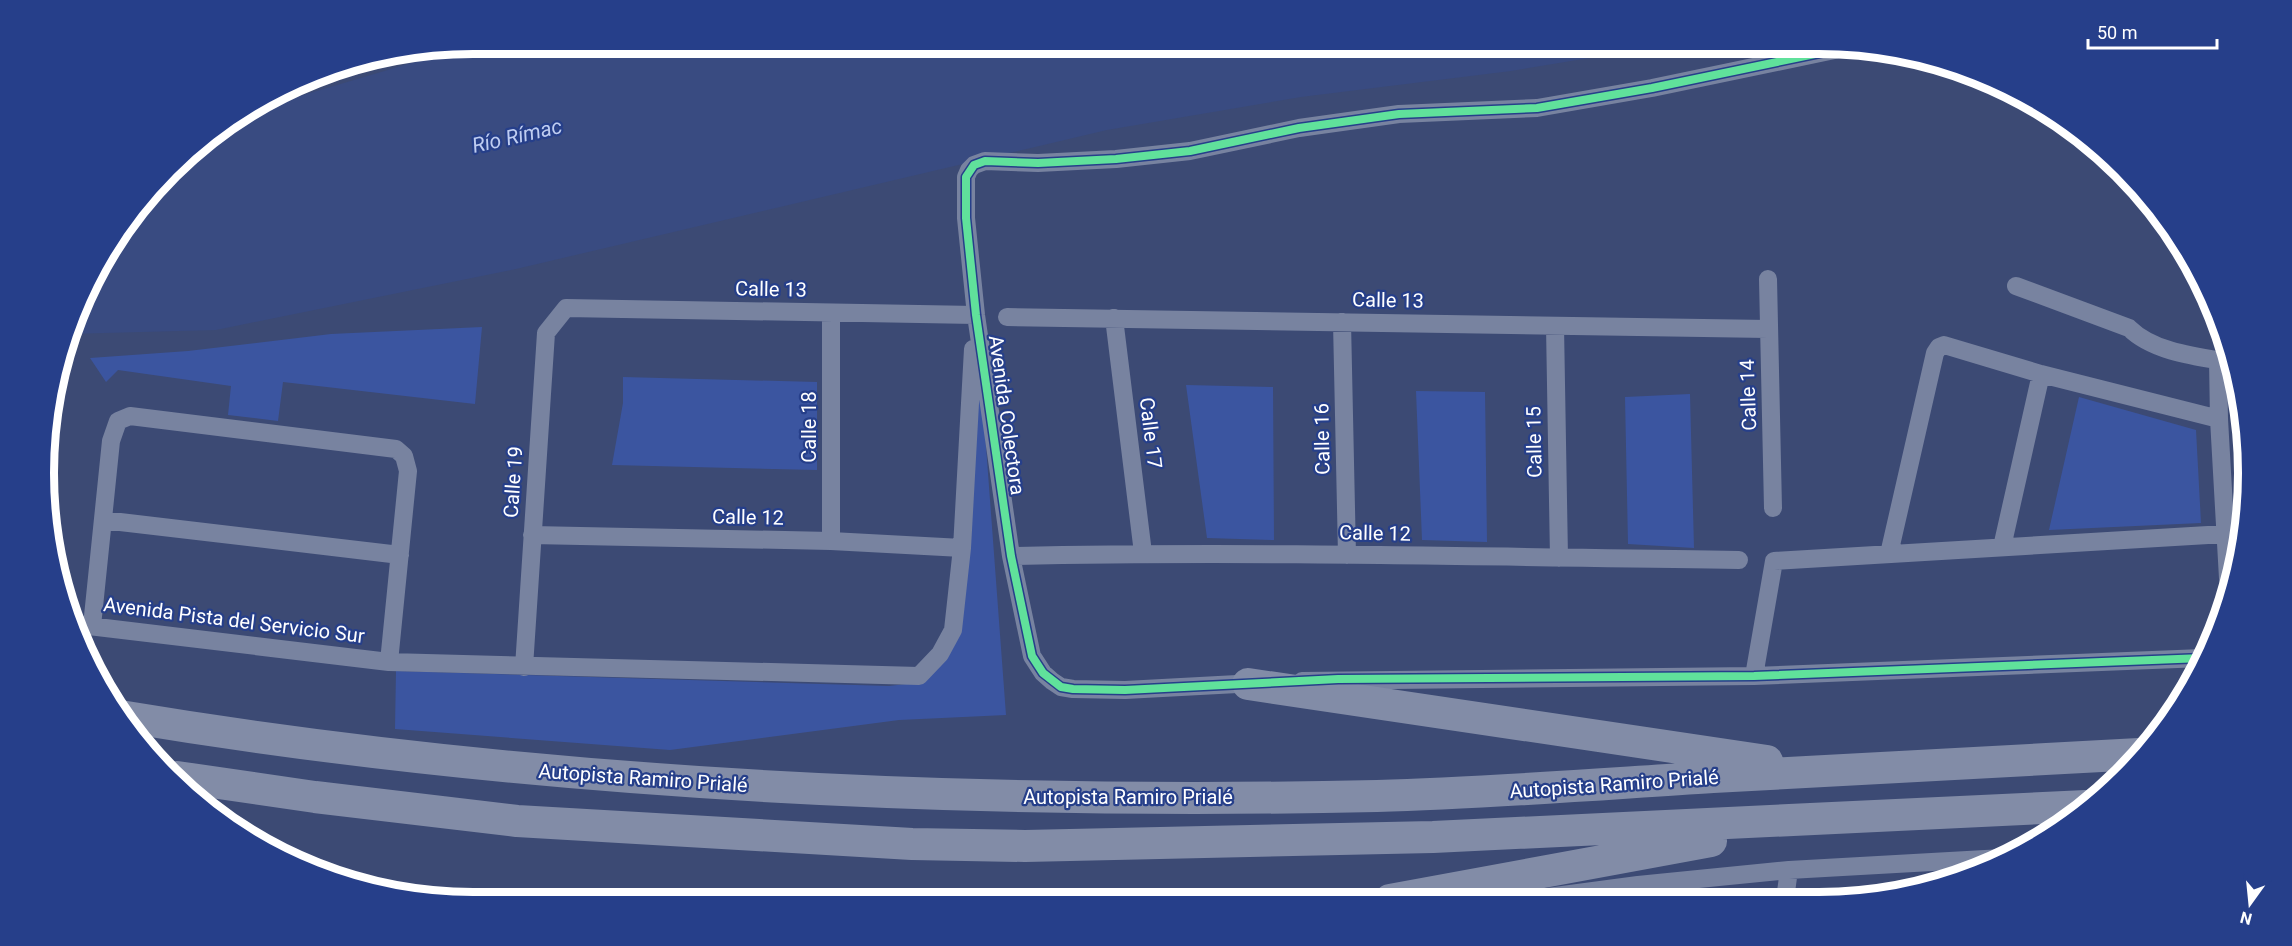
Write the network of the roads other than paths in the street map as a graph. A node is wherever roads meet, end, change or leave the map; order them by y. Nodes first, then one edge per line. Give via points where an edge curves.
1 (1815, 54) edge
2 (1768, 279) dead end
3 (2016, 286) dead end
4 (566, 308) joint
5 (831, 313) junction
6 (975, 315) junction
7 (1007, 317) dead end
8 (1114, 318) junction
9 (1342, 322) junction
10 (1555, 326) junction
11 (1768, 329) junction
12 (2223, 361) edge
13 (2225, 369) edge
14 (2041, 374) junction
15 (2218, 419) junction
16 (1773, 508) dead end
17 (103, 520) junction
18 (2225, 534) junction
19 (532, 535) junction
20 (831, 541) junction
21 (2002, 547) junction
22 (963, 548) junction
23 (1143, 553) junction
24 (1889, 554) junction
25 (400, 555) junction
26 (1347, 555) junction
27 (1011, 556) junction
28 (1559, 558) junction
29 (1738, 560) dead end
30 (2227, 567) edge
31 (83, 625) edge
32 (92, 626) junction
33 (2195, 658) edge
34 (390, 662) junction
35 (524, 667) junction
36 (1754, 676) junction
37 (1248, 684) junction
38 (134, 718) edge
39 (2130, 754) edge
40 (1833, 771) junction
41 (187, 778) edge
42 (2072, 807) edge
43 (1830, 819) junction
44 (1981, 859) edge
45 (1789, 870) junction
46 (1433, 892) edge
47 (1637, 892) edge
48 (1786, 892) edge

1 - 6 street, Avenida Colectora via 1537,108 1399,114 1299,128 1190,151 1116,159 985,161 974,165 966,177
2 - 11 street, Calle 14
3 - 12 street via 2129,327 2140,339
4 - 5 street, Calle 13
4 - 19 street, Calle 19 via 546,333
5 - 6 street, Calle 13
5 - 20 street, Calle 18
6 - 22 street
6 - 27 street, Avenida Colectora
7 - 8 street, Calle 13
8 - 9 street, Calle 13
8 - 23 street, Calle 17
9 - 10 street, Calle 13
9 - 26 street, Calle 16
10 - 11 street, Calle 13
10 - 28 street, Calle 15
11 - 16 street, Calle 14
13 - 15 street
14 - 15 street
14 - 21 street
14 - 24 street via 1944,345 1939,347
15 - 18 street
17 - 25 street
17 - 25 street via 111,441 118,421 130,416 396,449 404,456 408,471
17 - 32 street
18 - 21 street
18 - 30 street
19 - 20 street, Calle 12
19 - 35 street, Calle 19
20 - 22 street, Calle 12
21 - 24 street
22 - 35 street, Avenida Pista del Servicio Sur via 953,630 940,654 919,676
23 - 26 street, Calle 12
23 - 27 street, Calle 12
24 - 36 street via 1774,561
25 - 34 street
26 - 28 street, Calle 12
27 - 37 street, Avenida Colectora via 1032,656 1042,673 1061,687 1125,690
28 - 29 street, Calle 12
31 - 32 street, Avenida Pista del Servicio Sur
32 - 34 street, Avenida Pista del Servicio Sur
33 - 36 street
34 - 35 street, Avenida Pista del Servicio Sur
36 - 37 street via 1338,679
37 - 40 highway
38 - 40 highway, Autopista Ramiro Prialé via 322,747 588,774 830,790 1025,797 1380,796
39 - 40 highway, Autopista Ramiro Prialé
41 - 43 highway via 517,821 923,844 1025,846 1433,837
42 - 43 highway
43 - 46 highway
44 - 45 street
45 - 47 street
45 - 48 street

